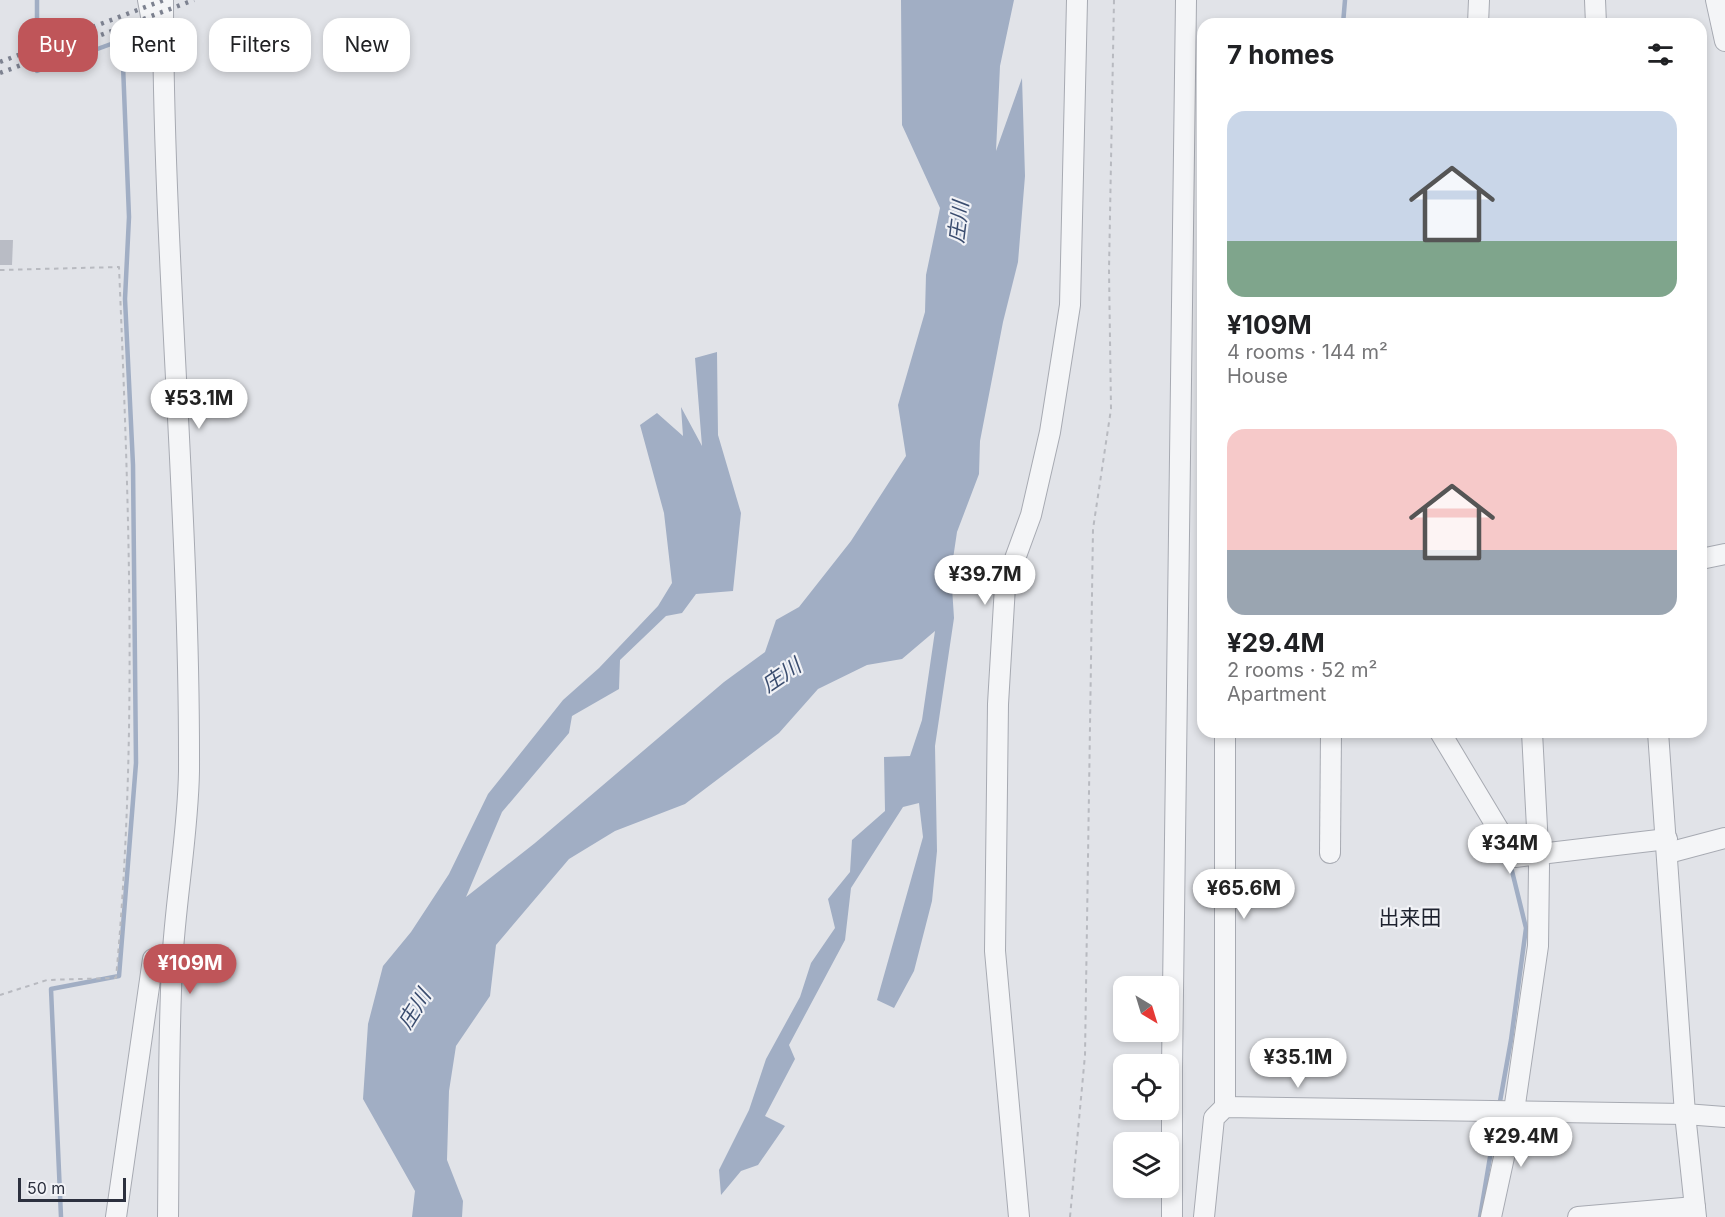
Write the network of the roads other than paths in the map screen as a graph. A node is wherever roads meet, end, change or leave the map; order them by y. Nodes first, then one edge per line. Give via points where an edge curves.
1 (148, 0) edge
2 (163, 0) edge
3 (1077, 0) edge
4 (1186, 0) edge
5 (1479, 0) edge
6 (1596, 0) edge
7 (1716, 0) edge
8 (1478, 18) edge
9 (1596, 18) edge
10 (1725, 41) edge
11 (163, 88) junction
12 (1725, 554) edge
13 (1707, 558) edge
14 (1225, 738) edge
15 (1331, 738) edge
16 (1443, 738) edge
17 (1532, 738) edge
18 (1658, 738) edge
19 (1725, 838) edge
20 (1667, 846) junction
21 (1330, 853) dead end
22 (1537, 853) junction
23 (172, 964) junction
24 (1225, 1107) junction
25 (1514, 1111) junction
26 (1685, 1114) junction
27 (1725, 1118) edge
28 (1696, 1212) edge
29 (116, 1217) edge
30 (168, 1217) edge
31 (1019, 1217) edge
32 (1172, 1217) edge
33 (1203, 1217) edge
34 (1491, 1217) edge
35 (1578, 1217) edge

1 - 11 street
2 - 11 street
3 - 31 street via 1070,304 1050,432 1031,515 1005,586 998,704 995,951
4 - 32 street
5 - 8 street
6 - 9 street
7 - 10 street
11 - 23 street via 181,456 189,773 183,877
12 - 13 street
14 - 24 street
15 - 21 street
16 - 22 street via 1509,851 1515,857
17 - 22 street
18 - 20 street
19 - 20 street
20 - 22 street
20 - 26 street
22 - 25 street via 1538,946
23 - 29 street via 153,959
23 - 30 street
24 - 25 street
24 - 33 street via 1215,1119
25 - 26 street
25 - 34 street
26 - 27 street
26 - 28 street
28 - 35 street

